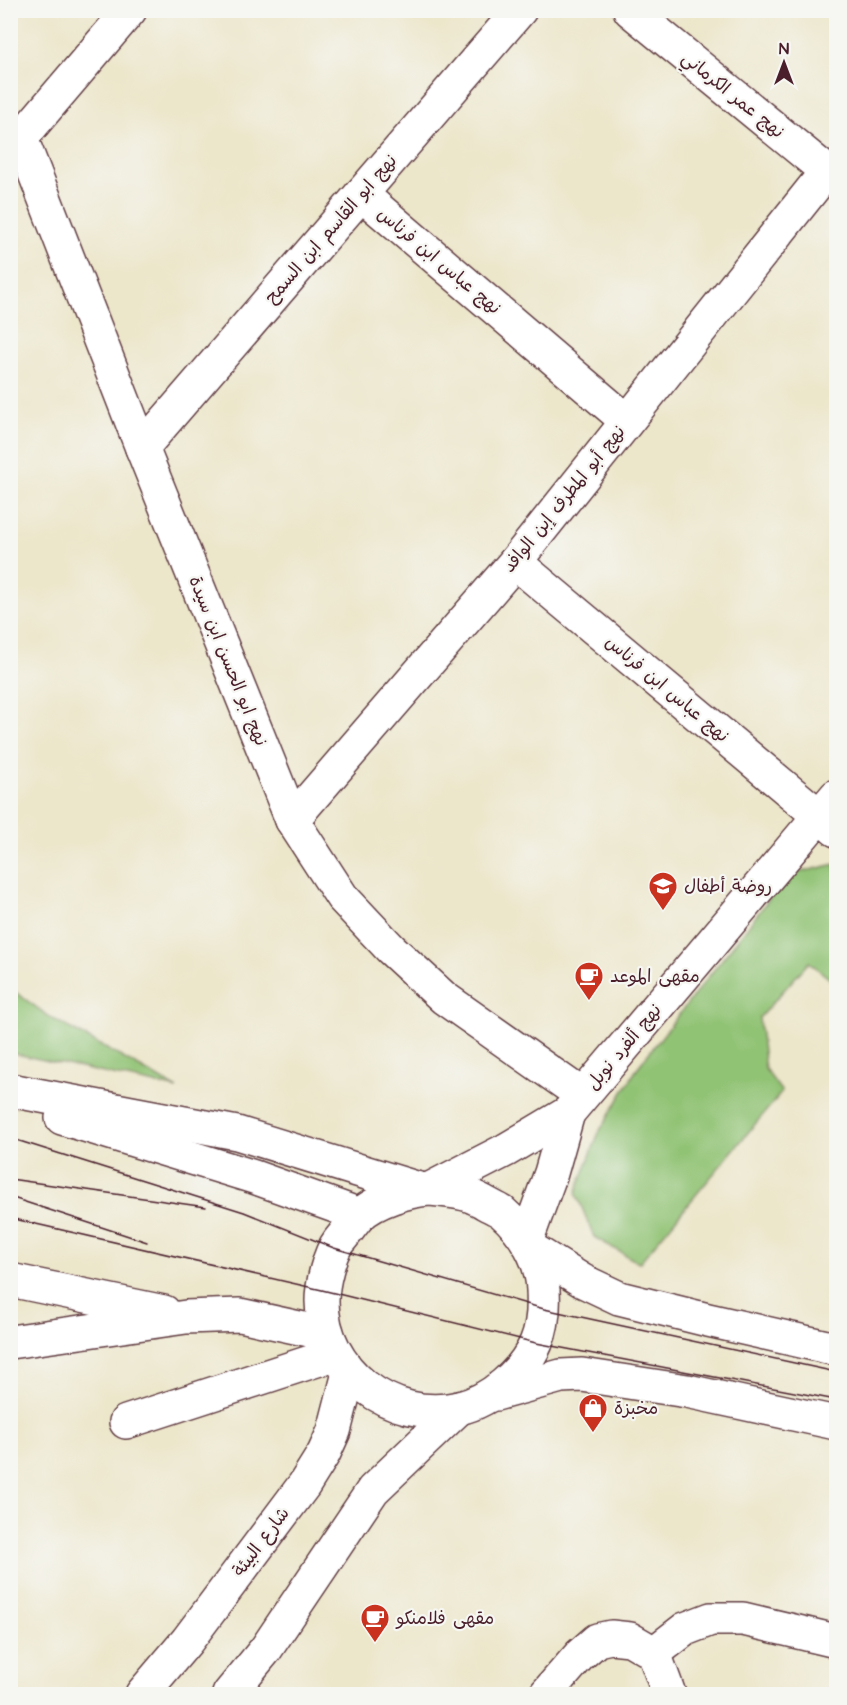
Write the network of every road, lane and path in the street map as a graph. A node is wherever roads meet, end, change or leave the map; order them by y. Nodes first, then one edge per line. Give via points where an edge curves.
1 (130, 10) edge
2 (520, 10) edge
3 (630, 10) edge
4 (16, 133) edge
5 (832, 175) edge
6 (361, 194) junction
7 (627, 421) junction
8 (142, 448) junction
9 (515, 562) junction
10 (831, 814) edge
11 (292, 820) junction
12 (10, 1090) edge
13 (10, 1103) edge
14 (575, 1104) junction
15 (424, 1189) junction
16 (360, 1215) junction
17 (530, 1245) junction
18 (10, 1280) edge
19 (186, 1317) junction
20 (10, 1342) edge
21 (837, 1349) edge
22 (337, 1354) junction
23 (473, 1402) junction
24 (126, 1422) dead end
25 (837, 1423) edge
26 (837, 1641) edge
27 (654, 1653) junction
28 (142, 1695) edge
29 (230, 1695) edge
30 (546, 1695) edge
31 (669, 1695) edge

1 - 4 street
2 - 6 street, نهج ابو القاسم ابن السمح
3 - 5 street, نهج عمر الكرماني
4 - 8 street, نهج ابو الحسن ابن سيدة
5 - 7 street, نهج أبو المطرف إبن الوافد
6 - 7 street, نهج عباس ابن فرناس
6 - 8 street, نهج ابو القاسم ابن السمح
7 - 9 street, نهج أبو المطرف إبن الوافد
8 - 11 street, نهج ابو الحسن ابن سيدة
9 - 10 street, نهج عباس ابن فرناس
9 - 11 street, نهج أبو المطرف إبن الوافد
10 - 14 street, نهج ألفرد نوبل
11 - 14 street, نهج ابو الحسن ابن سيدة via 342,897 391,950
12 - 15 street via 237,1133
13 - 16 street via 254,1177
14 - 15 street, نهج ألفرد نوبل via 506,1150
14 - 17 street, نهج ألفرد نوبل
15 - 16 street via 388,1198
15 - 17 street via 468,1194 501,1212
16 - 22 street via 334,1248 322,1290 322,1313
17 - 21 street via 583,1281 619,1298
17 - 23 street via 543,1279 544,1309 536,1343 516,1374
18 - 19 street
19 - 20 street
19 - 22 street via 240,1315
22 - 23 street via 372,1393 399,1406 429,1411
22 - 24 street
22 - 28 street, شارع البيئة via 334,1431 324,1453 187,1641
23 - 25 street via 561,1376 582,1375 687,1391
23 - 29 street via 373,1490 266,1649
26 - 27 street via 743,1619 711,1619 685,1629
27 - 30 street via 630,1639 597,1640
27 - 31 street

